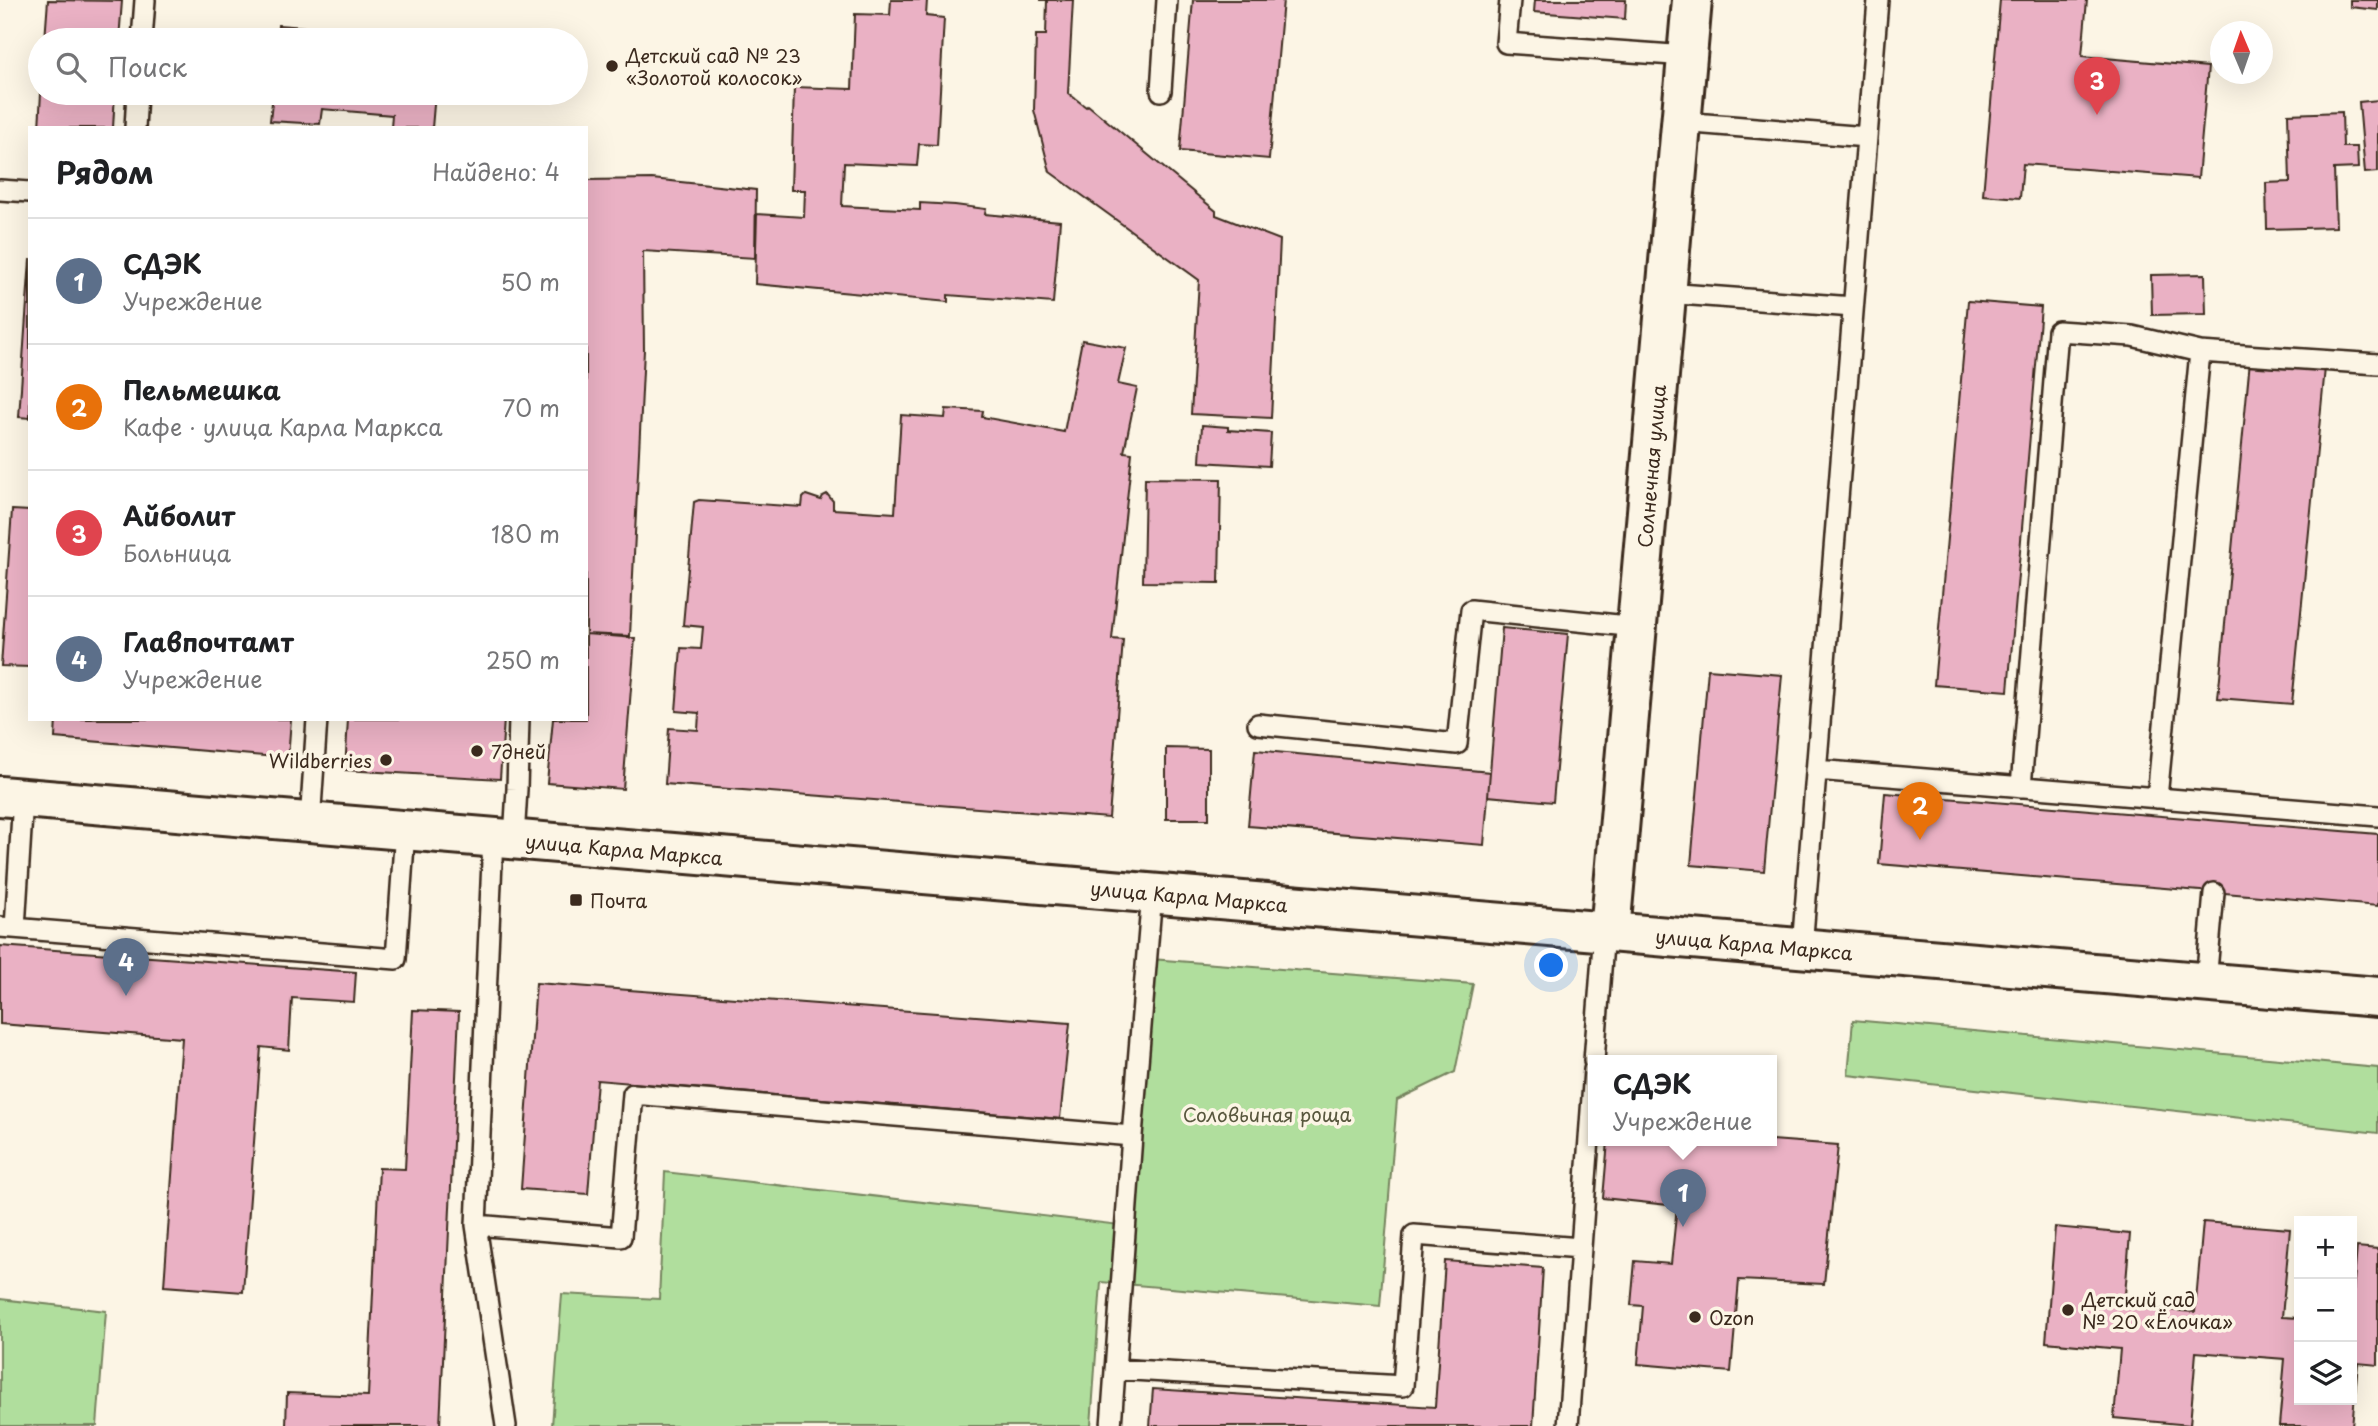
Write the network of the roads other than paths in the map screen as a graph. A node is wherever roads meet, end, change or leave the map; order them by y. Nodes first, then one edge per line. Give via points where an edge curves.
1 (145, 0) edge
2 (1167, 0) edge
3 (1510, 0) edge
4 (1692, 0) edge
5 (1878, 0) edge
6 (143, 28) edge
7 (1687, 56) junction
8 (1161, 91) dead end
9 (137, 105) edge
10 (1681, 122) junction
11 (135, 126) edge
12 (1867, 137) junction
13 (0, 190) edge
14 (28, 192) edge
15 (1666, 293) junction
16 (1853, 307) junction
17 (2200, 352) junction
18 (2378, 364) edge
19 (1637, 627) junction
20 (317, 721) edge
21 (519, 721) edge
22 (1258, 723) dead end
23 (1816, 771) junction
24 (2021, 787) junction
25 (11, 797) edge
26 (2157, 798) junction
27 (2378, 816) edge
28 (310, 823) junction
29 (405, 830) junction
30 (503, 838) junction
31 (2214, 892) dead end
32 (1152, 893) junction
33 (7, 928) edge
34 (1607, 931) junction
35 (1802, 948) junction
36 (2206, 982) junction
37 (2378, 997) edge
38 (1595, 1055) edge
39 (1132, 1136) junction
40 (1588, 1146) edge
41 (476, 1224) junction
42 (1581, 1248) junction
43 (1115, 1369) junction
44 (506, 1426) edge
45 (1111, 1426) edge
46 (1568, 1426) edge

1 - 6 lane
2 - 8 lane
3 - 7 lane via 1506,43
4 - 7 street, Солнечная улица
5 - 12 lane
7 - 10 street, Солнечная улица
9 - 11 lane
10 - 12 lane
10 - 15 street, Солнечная улица
12 - 16 lane
13 - 14 lane
15 - 16 lane
15 - 19 street, Солнечная улица
16 - 23 lane
17 - 18 lane
17 - 24 lane via 2133,336 2058,331
17 - 26 lane
19 - 22 lane via 1471,610 1457,744
19 - 34 street, Солнечная улица
20 - 28 lane
21 - 30 lane via 517,789
23 - 24 lane
23 - 35 lane
24 - 26 lane
25 - 28 street, улица Карла Маркса
25 - 33 lane
26 - 27 lane via 2221,812
28 - 29 street, улица Карла Маркса
29 - 30 street, улица Карла Маркса
29 - 33 lane via 396,958
30 - 32 street, улица Карла Маркса
30 - 41 lane
31 - 36 lane
32 - 34 street, улица Карла Маркса
32 - 39 lane
34 - 35 street, улица Карла Маркса
34 - 38 lane
35 - 36 street, улица Карла Маркса
36 - 37 street, улица Карла Маркса
39 - 41 lane via 633,1094 621,1237
39 - 43 lane
40 - 42 lane
41 - 44 lane
42 - 43 lane via 1414,1235 1403,1386
42 - 46 lane
43 - 45 lane

